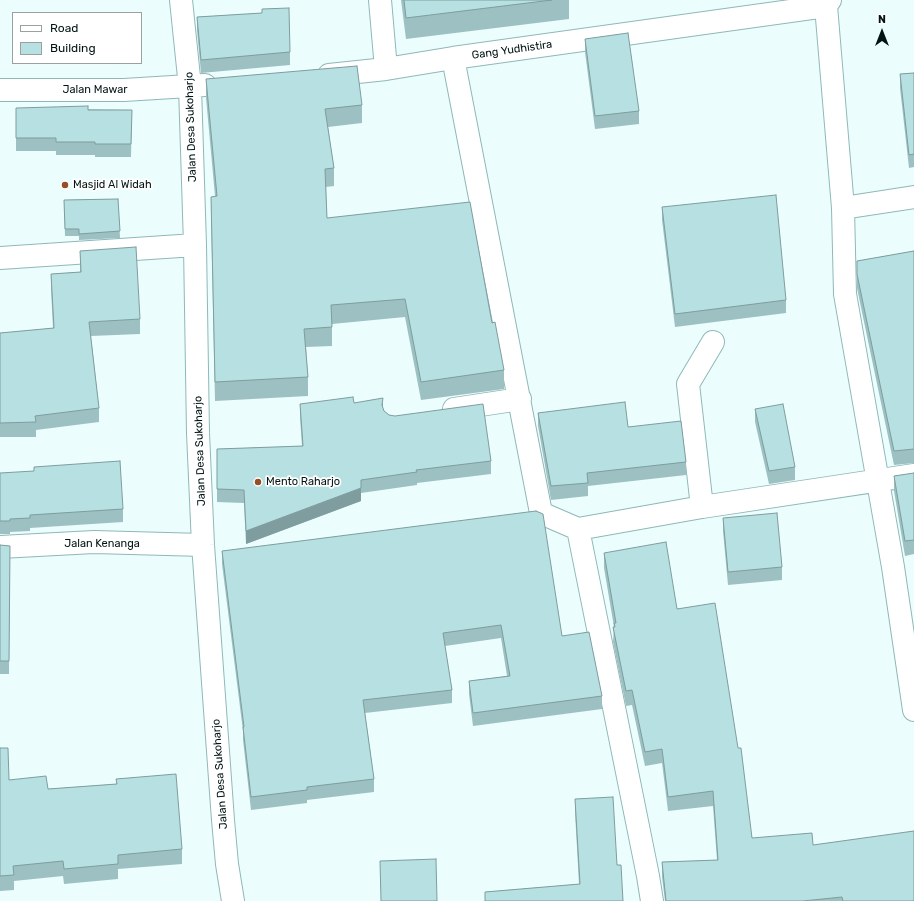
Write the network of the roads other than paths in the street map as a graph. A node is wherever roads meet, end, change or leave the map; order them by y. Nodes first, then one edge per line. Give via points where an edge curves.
1 (182, 0) edge
2 (380, 0) edge
3 (828, 3) edge
4 (453, 58) junction
5 (386, 69) junction
6 (310, 76) edge
7 (227, 84) edge
8 (190, 86) junction
9 (0, 90) edge
10 (914, 197) edge
11 (843, 208) junction
12 (195, 244) junction
13 (0, 258) edge
14 (713, 342) dead end
15 (520, 399) junction
16 (434, 412) edge
17 (914, 475) edge
18 (878, 481) junction
19 (702, 507) junction
20 (578, 529) junction
21 (203, 545) junction
22 (0, 547) edge
23 (911, 675) edge
24 (914, 710) edge
25 (233, 901) edge
26 (652, 901) edge

1 - 8 street, Jalan Desa Sukoharjo
2 - 5 street
3 - 4 street, Gang Yudhistira
3 - 11 street
4 - 5 street, Gang Yudhistira
4 - 15 street
5 - 6 street, Gang Yudhistira
7 - 8 street
8 - 9 street, Jalan Mawar via 124,90
8 - 12 street, Jalan Desa Sukoharjo
10 - 11 street
11 - 18 street via 844,294
12 - 13 street
12 - 21 street, Jalan Desa Sukoharjo via 198,434
14 - 19 street via 688,384
15 - 16 street
15 - 20 street via 541,513
17 - 18 street
18 - 19 street
18 - 23 street
19 - 20 street
20 - 26 street
21 - 22 street, Jalan Kenanga via 94,542
21 - 25 street, Jalan Desa Sukoharjo via 223,820
23 - 24 street

